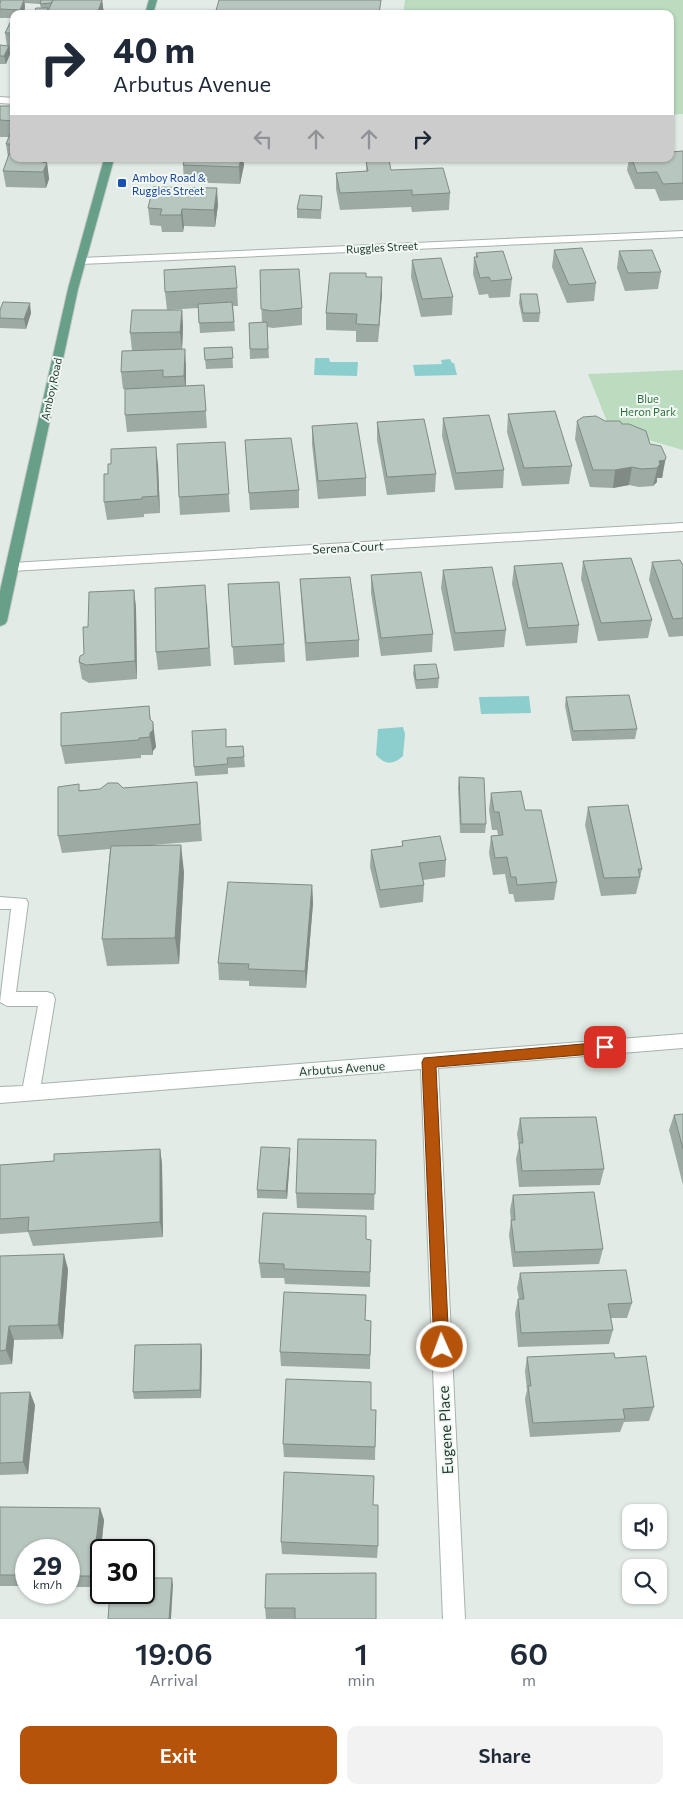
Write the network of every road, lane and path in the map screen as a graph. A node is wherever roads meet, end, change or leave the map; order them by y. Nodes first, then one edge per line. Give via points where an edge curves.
1 (108, 162) edge
2 (683, 234) edge
3 (81, 261) junction
4 (683, 527) edge
5 (12, 566) junction
6 (0, 621) edge
7 (0, 903) edge
8 (683, 1041) edge
9 (429, 1062) junction
10 (31, 1092) junction
11 (0, 1095) edge
12 (454, 1619) edge

1 - 3 main road, Amboy Road
2 - 3 street, Ruggles Street
3 - 5 main road, Amboy Road
4 - 5 street, Serena Court
5 - 6 main road, Amboy Road
7 - 10 street via 20,904 7,999 47,999
8 - 9 street, Arbutus Avenue
9 - 10 street, Arbutus Avenue
9 - 12 street, Eugene Place
10 - 11 street, Arbutus Avenue

